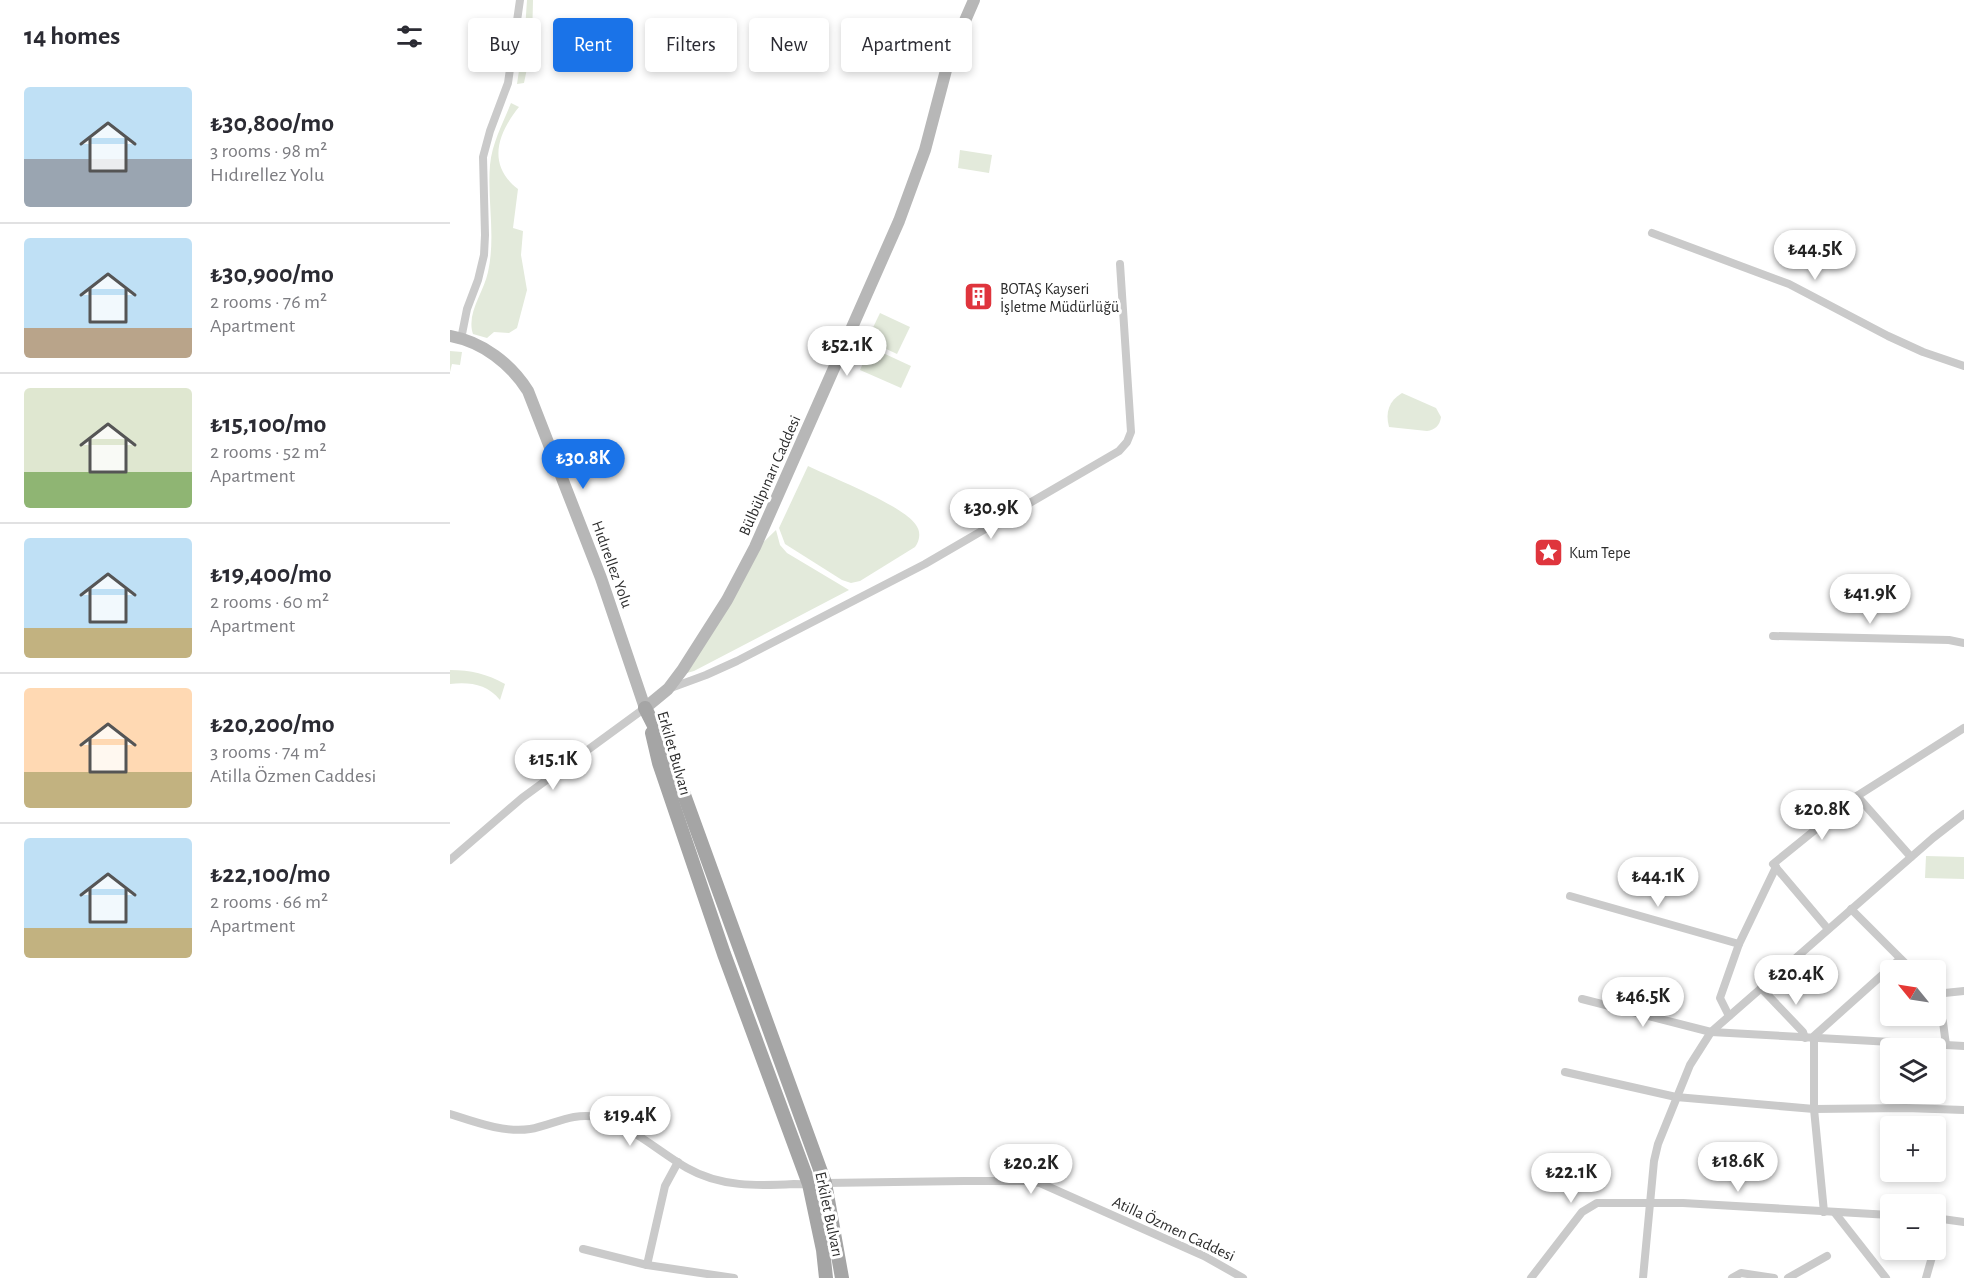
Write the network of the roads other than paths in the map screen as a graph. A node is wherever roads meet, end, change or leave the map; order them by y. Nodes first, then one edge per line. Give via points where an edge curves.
1 (520, 0) edge
2 (974, 0) edge
3 (1652, 233) dead end
4 (1120, 264) dead end
5 (455, 338) edge
6 (1964, 366) edge
7 (1773, 636) dead end
8 (1964, 643) edge
9 (668, 689) junction
10 (645, 708) junction
11 (1964, 728) edge
12 (1857, 796) junction
13 (1964, 814) edge
14 (1911, 857) junction
15 (450, 860) edge
16 (1776, 867) junction
17 (1570, 896) dead end
18 (1851, 909) junction
19 (1828, 929) junction
20 (1739, 944) junction
21 (1900, 959) joint
22 (1761, 988) junction
23 (1964, 991) edge
24 (1946, 994) edge
25 (1582, 999) dead end
26 (1729, 1016) junction
27 (1711, 1032) junction
28 (1809, 1038) junction
29 (1880, 1042) edge
30 (1946, 1045) edge
31 (1964, 1046) edge
32 (1565, 1072) dead end
33 (1676, 1097) junction
34 (1814, 1108) junction
35 (1964, 1110) edge
36 (450, 1114) edge
37 (678, 1162) junction
38 (809, 1184) junction
39 (825, 1184) junction
40 (1650, 1202) junction
41 (1824, 1212) junction
42 (1835, 1213) junction
43 (1880, 1215) edge
44 (1946, 1220) edge
45 (1964, 1222) edge
46 (583, 1249) dead end
47 (1827, 1256) dead end
48 (1931, 1260) edge
49 (647, 1264) junction
50 (734, 1278) edge
51 (826, 1278) edge
52 (842, 1278) edge
53 (1243, 1278) edge
54 (1531, 1278) edge
55 (1643, 1278) edge
56 (1732, 1278) edge
57 (1774, 1278) edge
58 (1788, 1278) edge
59 (1886, 1278) edge
60 (1926, 1278) edge

1 - 5 street via 508,83 483,157 484,255
2 - 9 street, Bülbülpınarı Caddesi via 950,55 925,150 899,220 774,506 727,600
3 - 6 street via 1789,284 1888,336
4 - 9 street via 1131,432 1119,451 925,564 736,661
5 - 10 street, Hıdırellez Yolu via 497,357 520,379 531,398 601,578
7 - 8 street
9 - 10 street, Bülbülpınarı Caddesi
10 - 15 street via 522,798
10 - 38 main road, Erkilet Bulvarı via 659,763 720,943
10 - 39 main road, Erkilet Bulvarı via 671,759
11 - 12 street
12 - 14 street
12 - 16 street via 1773,864
13 - 14 street
14 - 18 street
16 - 19 street
16 - 20 street
17 - 20 street
18 - 19 street
18 - 21 street
19 - 22 street
20 - 26 street via 1720,998
21 - 28 street
22 - 26 street
22 - 28 street
23 - 24 street
25 - 27 street
26 - 27 street
27 - 28 street
27 - 33 street
28 - 29 street
28 - 34 street
30 - 31 street
32 - 33 street
33 - 34 street
33 - 40 street via 1654,1161
34 - 35 street
34 - 41 street
36 - 37 street, Atilla Özmen Caddesi via 522,1130 574,1116 597,1117 620,1125
37 - 38 street, Atilla Özmen Caddesi via 703,1176 729,1183
37 - 49 street via 665,1186
38 - 39 street, Atilla Özmen Caddesi
38 - 51 main road, Erkilet Bulvarı
39 - 52 main road, Erkilet Bulvarı
39 - 53 street, Atilla Özmen Caddesi via 1040,1183 1204,1256
40 - 41 street
40 - 54 street via 1597,1203 1588,1207
40 - 55 street
41 - 42 street
42 - 43 street
42 - 59 street
44 - 45 street
46 - 49 street
47 - 58 street
48 - 60 street
49 - 50 street
56 - 57 street via 1741,1273

